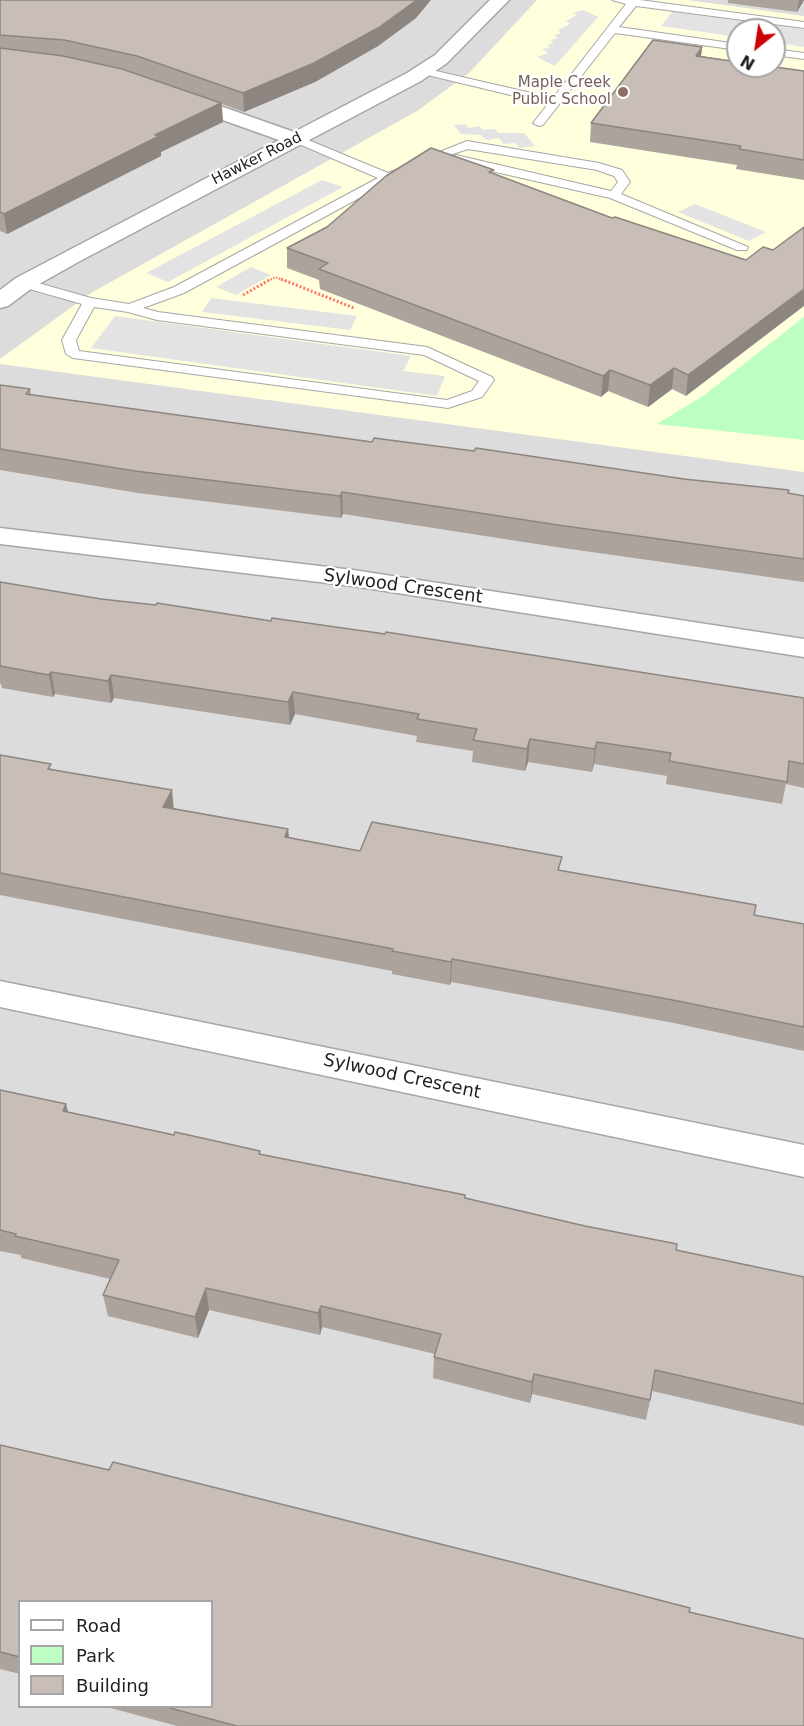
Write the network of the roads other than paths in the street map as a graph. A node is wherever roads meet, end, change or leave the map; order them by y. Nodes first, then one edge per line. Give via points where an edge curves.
1 (500, 0) edge
2 (617, 0) edge
3 (633, 2) junction
4 (804, 25) edge
5 (612, 29) junction
6 (726, 45) edge
7 (786, 54) edge
8 (804, 56) edge
9 (423, 71) junction
10 (164, 92) edge
11 (556, 102) junction
12 (539, 123) dead end
13 (296, 139) junction
14 (428, 160) junction
15 (389, 178) junction
16 (614, 195) junction
17 (742, 247) dead end
18 (0, 274) edge
19 (24, 283) junction
20 (0, 301) edge
21 (90, 302) junction
22 (130, 308) junction
23 (0, 536) edge
24 (804, 648) edge
25 (0, 994) edge
26 (804, 1161) edge

1 - 9 street, Hawker Road
2 - 3 lane
3 - 4 lane
3 - 5 lane
5 - 6 lane
5 - 11 lane
7 - 8 lane
9 - 11 lane
9 - 13 street, Hawker Road
10 - 13 street
11 - 12 lane
13 - 15 lane
13 - 19 street, Hawker Road
14 - 15 lane
14 - 16 lane
14 - 16 lane via 467,145 599,167 618,173 624,182
15 - 22 lane via 179,290
16 - 17 lane
18 - 19 street
19 - 20 street, Hawker Road
19 - 21 lane
21 - 22 lane
21 - 22 lane via 69,340 74,354 448,404 477,394 487,380 427,351 157,316
23 - 24 street, Sylwood Crescent via 353,578
25 - 26 street, Sylwood Crescent

